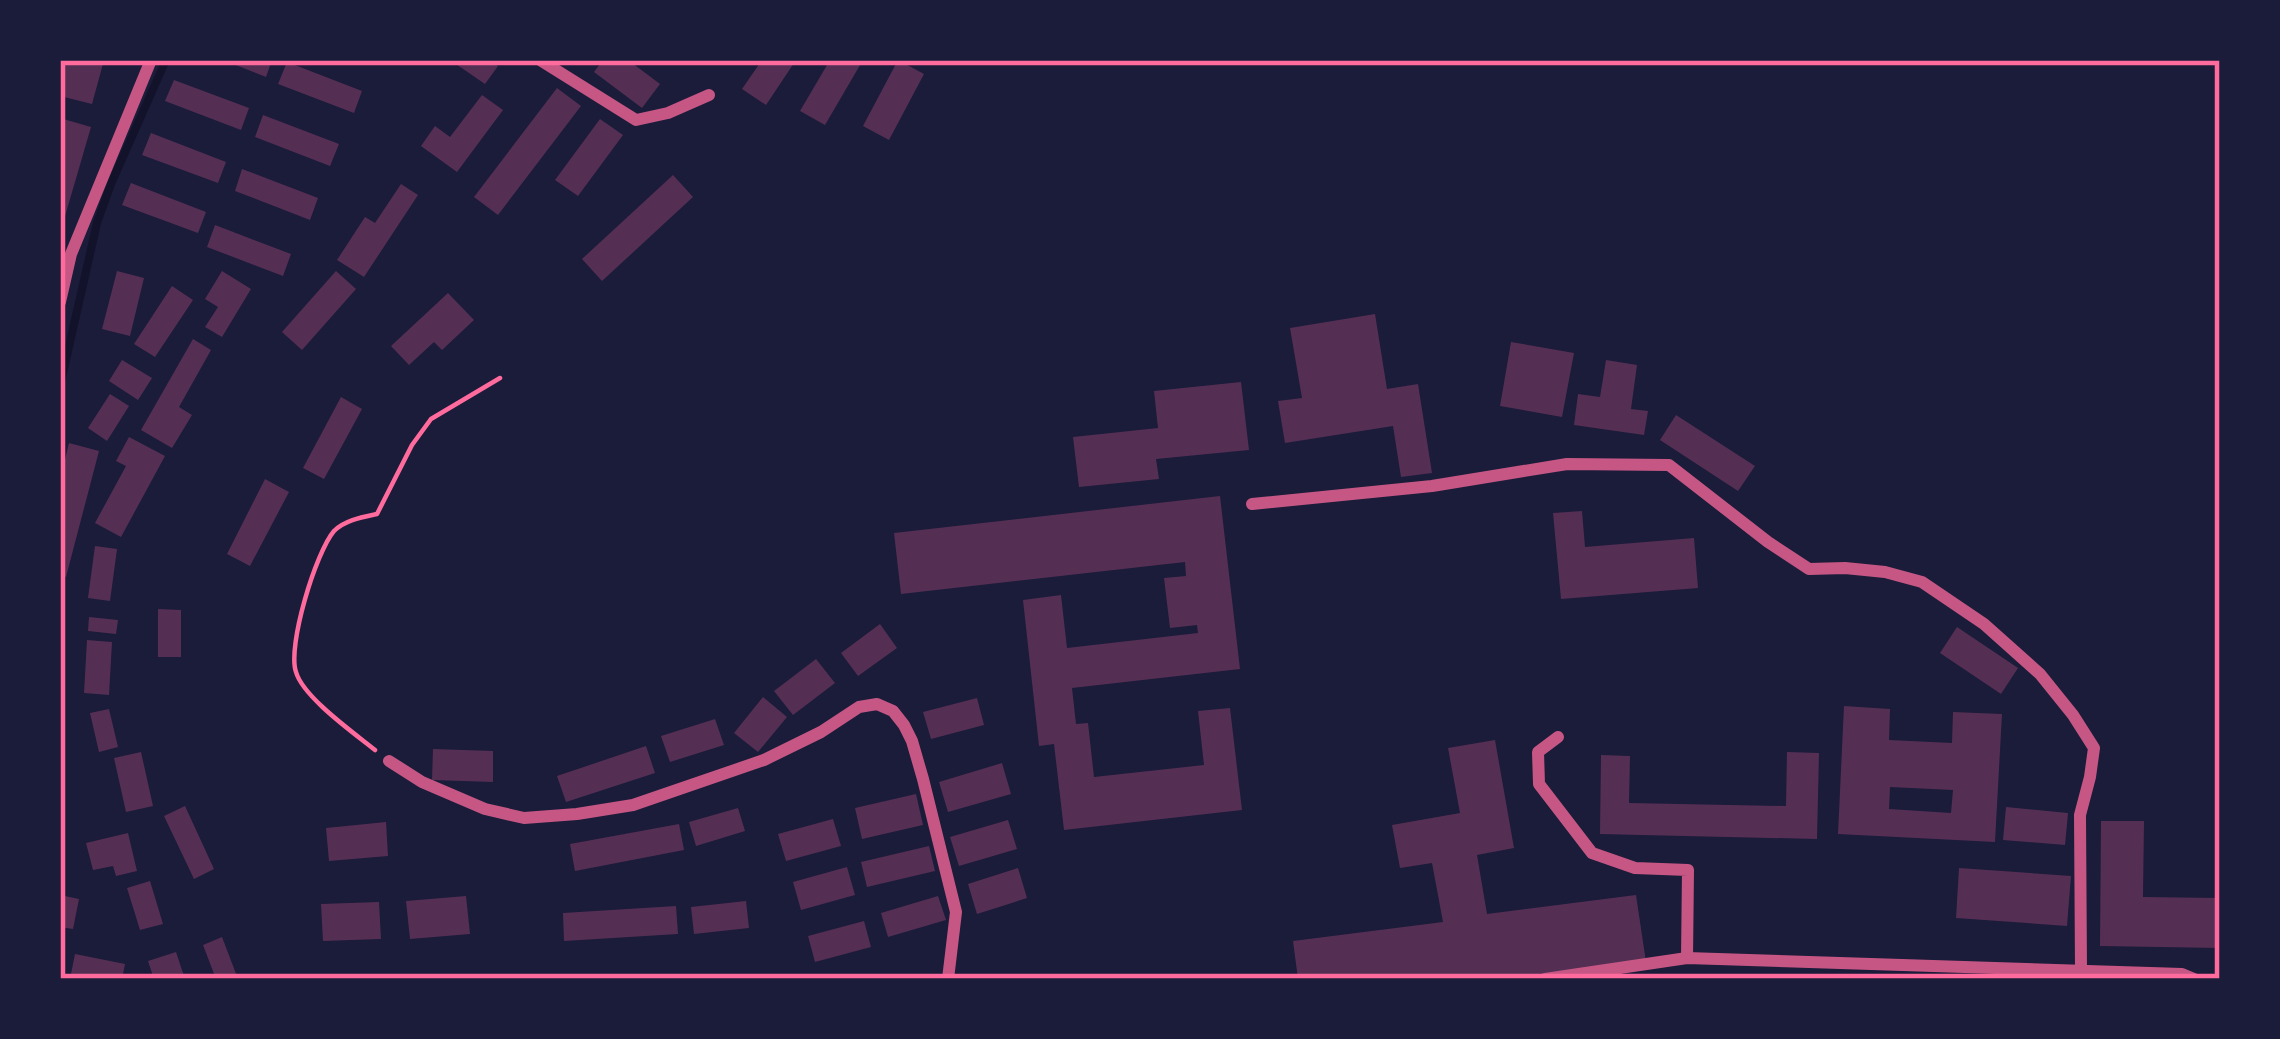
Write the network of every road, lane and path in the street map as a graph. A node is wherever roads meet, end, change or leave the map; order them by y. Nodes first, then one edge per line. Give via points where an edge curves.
1 (151, 60) edge
2 (540, 60) edge
3 (710, 95) dead end
4 (60, 302) edge
5 (500, 378) dead end
6 (1252, 504) dead end
7 (1558, 737) dead end
8 (388, 760) joint
9 (1687, 958) junction
10 (1664, 962) junction
11 (2081, 970) junction
12 (948, 979) edge
13 (1545, 979) edge
14 (1663, 979) edge
15 (2194, 979) edge

1 - 4 street via 71,254
2 - 3 street via 636,120
5 - 8 path via 431,419 377,514 334,532 306,597 293,644 296,675
6 - 11 street via 1567,464 1669,465 1809,569 1922,582 2040,674 2094,748 2080,815
7 - 9 street via 1538,752 1539,784 1592,853 1635,868 1688,870
8 - 12 street via 485,809 524,818 577,814 634,805 764,760 877,704 892,711 912,741 933,819 956,912
9 - 10 street
9 - 11 street
10 - 13 street
10 - 14 street
11 - 15 street

